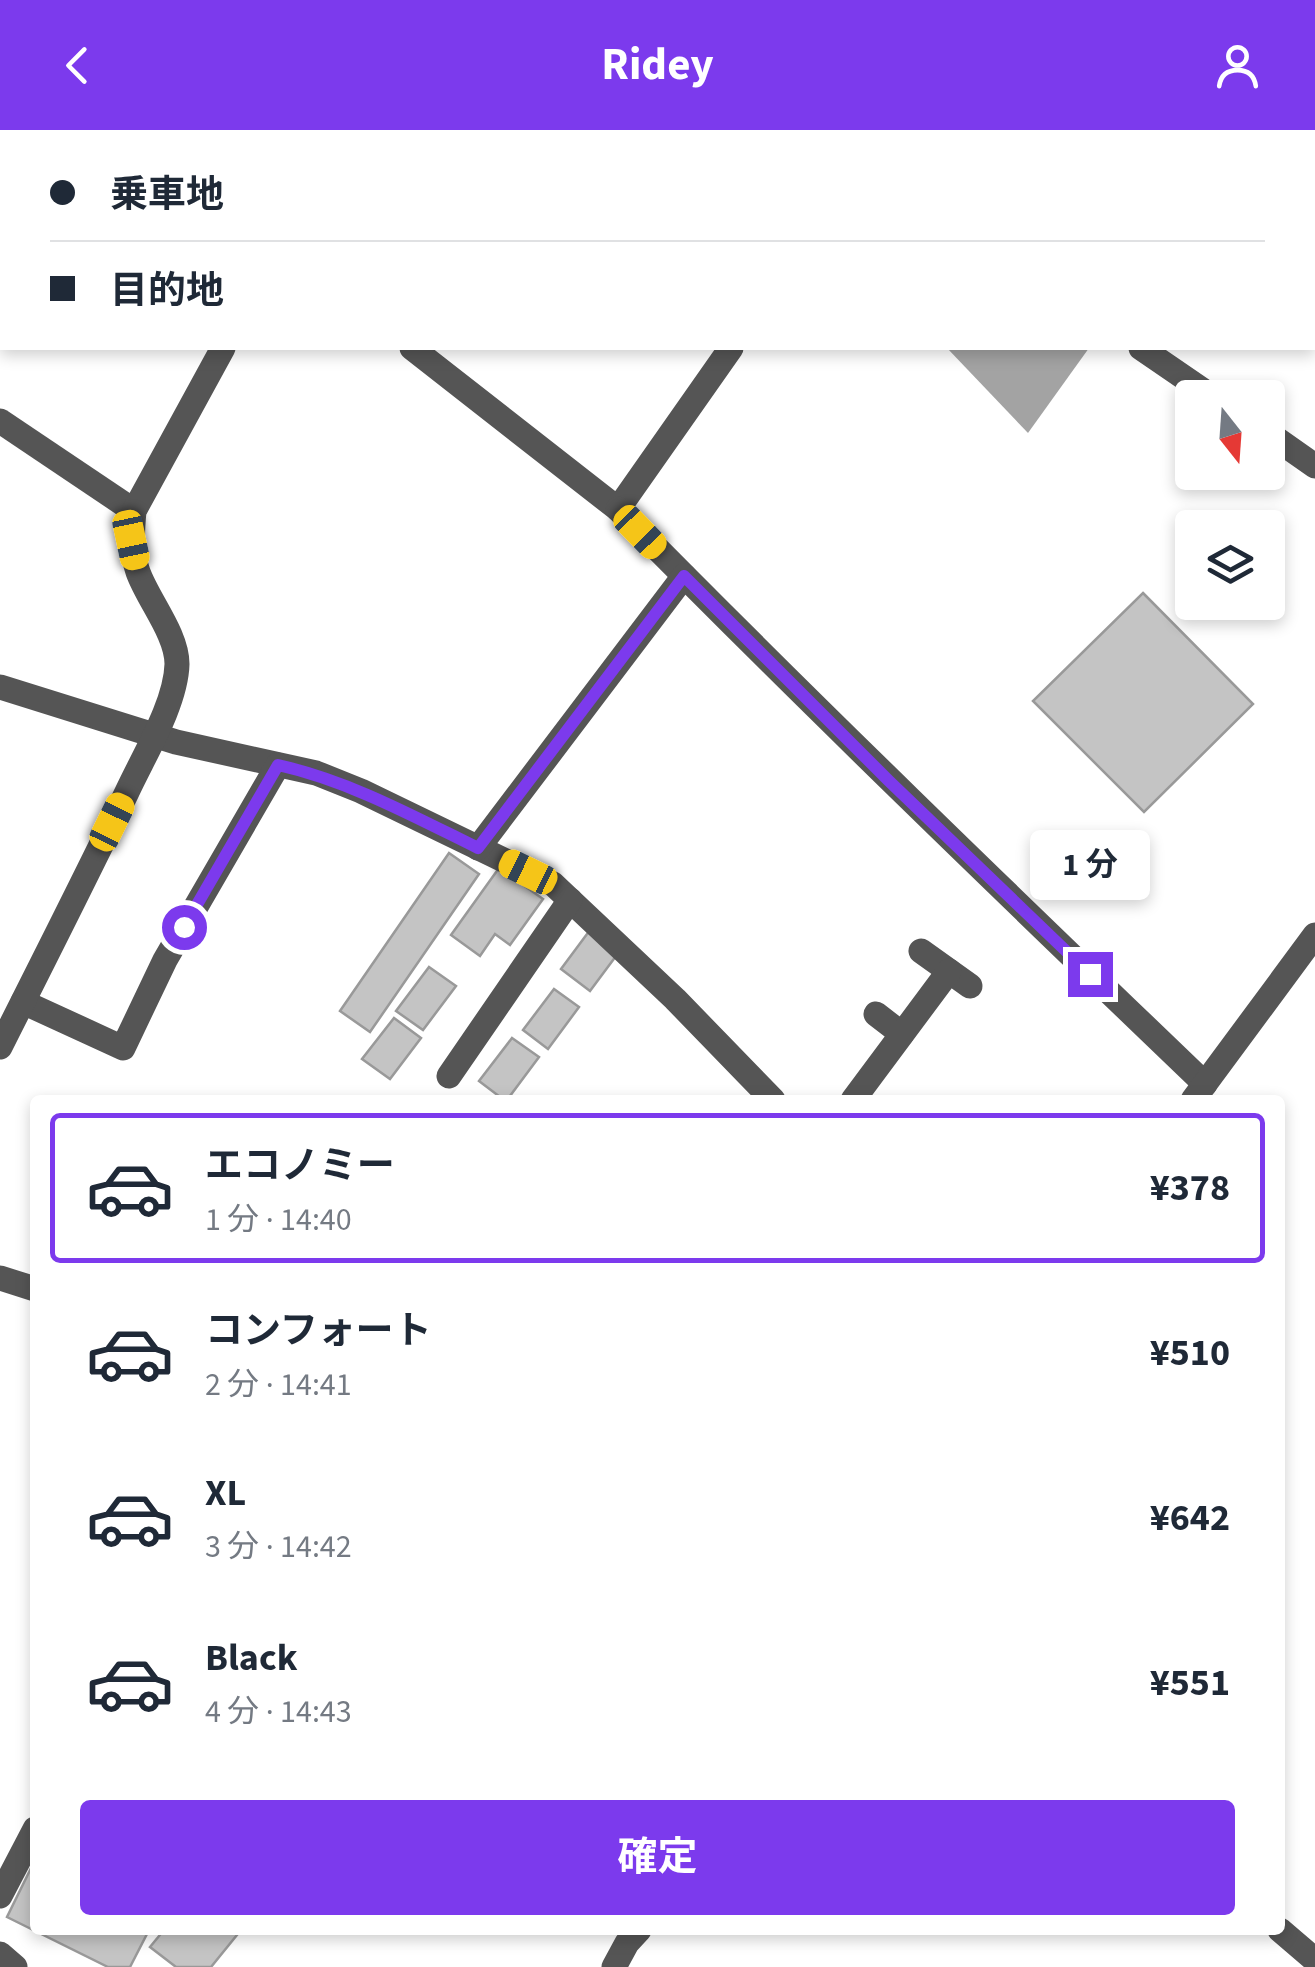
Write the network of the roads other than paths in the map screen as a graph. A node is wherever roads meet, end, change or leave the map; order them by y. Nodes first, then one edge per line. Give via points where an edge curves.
1 (222, 350) edge
2 (415, 350) edge
3 (730, 350) edge
4 (1144, 350) edge
5 (1188, 380) edge
6 (0, 421) edge
7 (1285, 446) edge
8 (1315, 466) edge
9 (618, 509) junction
10 (134, 511) junction
11 (684, 576) junction
12 (0, 686) edge
13 (154, 735) junction
14 (278, 765) junction
15 (478, 848) junction
16 (570, 900) junction
17 (1315, 935) edge
18 (921, 951) dead end
19 (23, 1002) junction
20 (876, 1014) dead end
21 (902, 1034) junction
22 (0, 1046) edge
23 (449, 1076) dead end
24 (1199, 1092) edge
25 (769, 1095) edge
26 (856, 1095) edge
27 (0, 1278) edge
28 (30, 1287) edge
29 (30, 1839) edge
30 (0, 1896) edge
31 (1285, 1934) edge
32 (635, 1935) edge
33 (0, 1954) edge
34 (1315, 1960) edge
35 (14, 1967) edge
36 (614, 1967) edge

1 - 10 street
2 - 9 street
3 - 9 street
4 - 5 street
6 - 10 street
7 - 8 street
9 - 11 street
10 - 13 street via 138,571 177,662
11 - 15 street
11 - 24 street
12 - 13 street
13 - 14 street
13 - 19 street
14 - 15 street via 361,791
14 - 19 street via 165,960 123,1048
15 - 16 street via 553,884
16 - 23 street
16 - 25 street
17 - 24 street
18 - 21 street via 959,979
19 - 22 street
20 - 21 street
21 - 26 street
27 - 28 street
29 - 30 street
31 - 34 street
32 - 36 street
33 - 35 street

